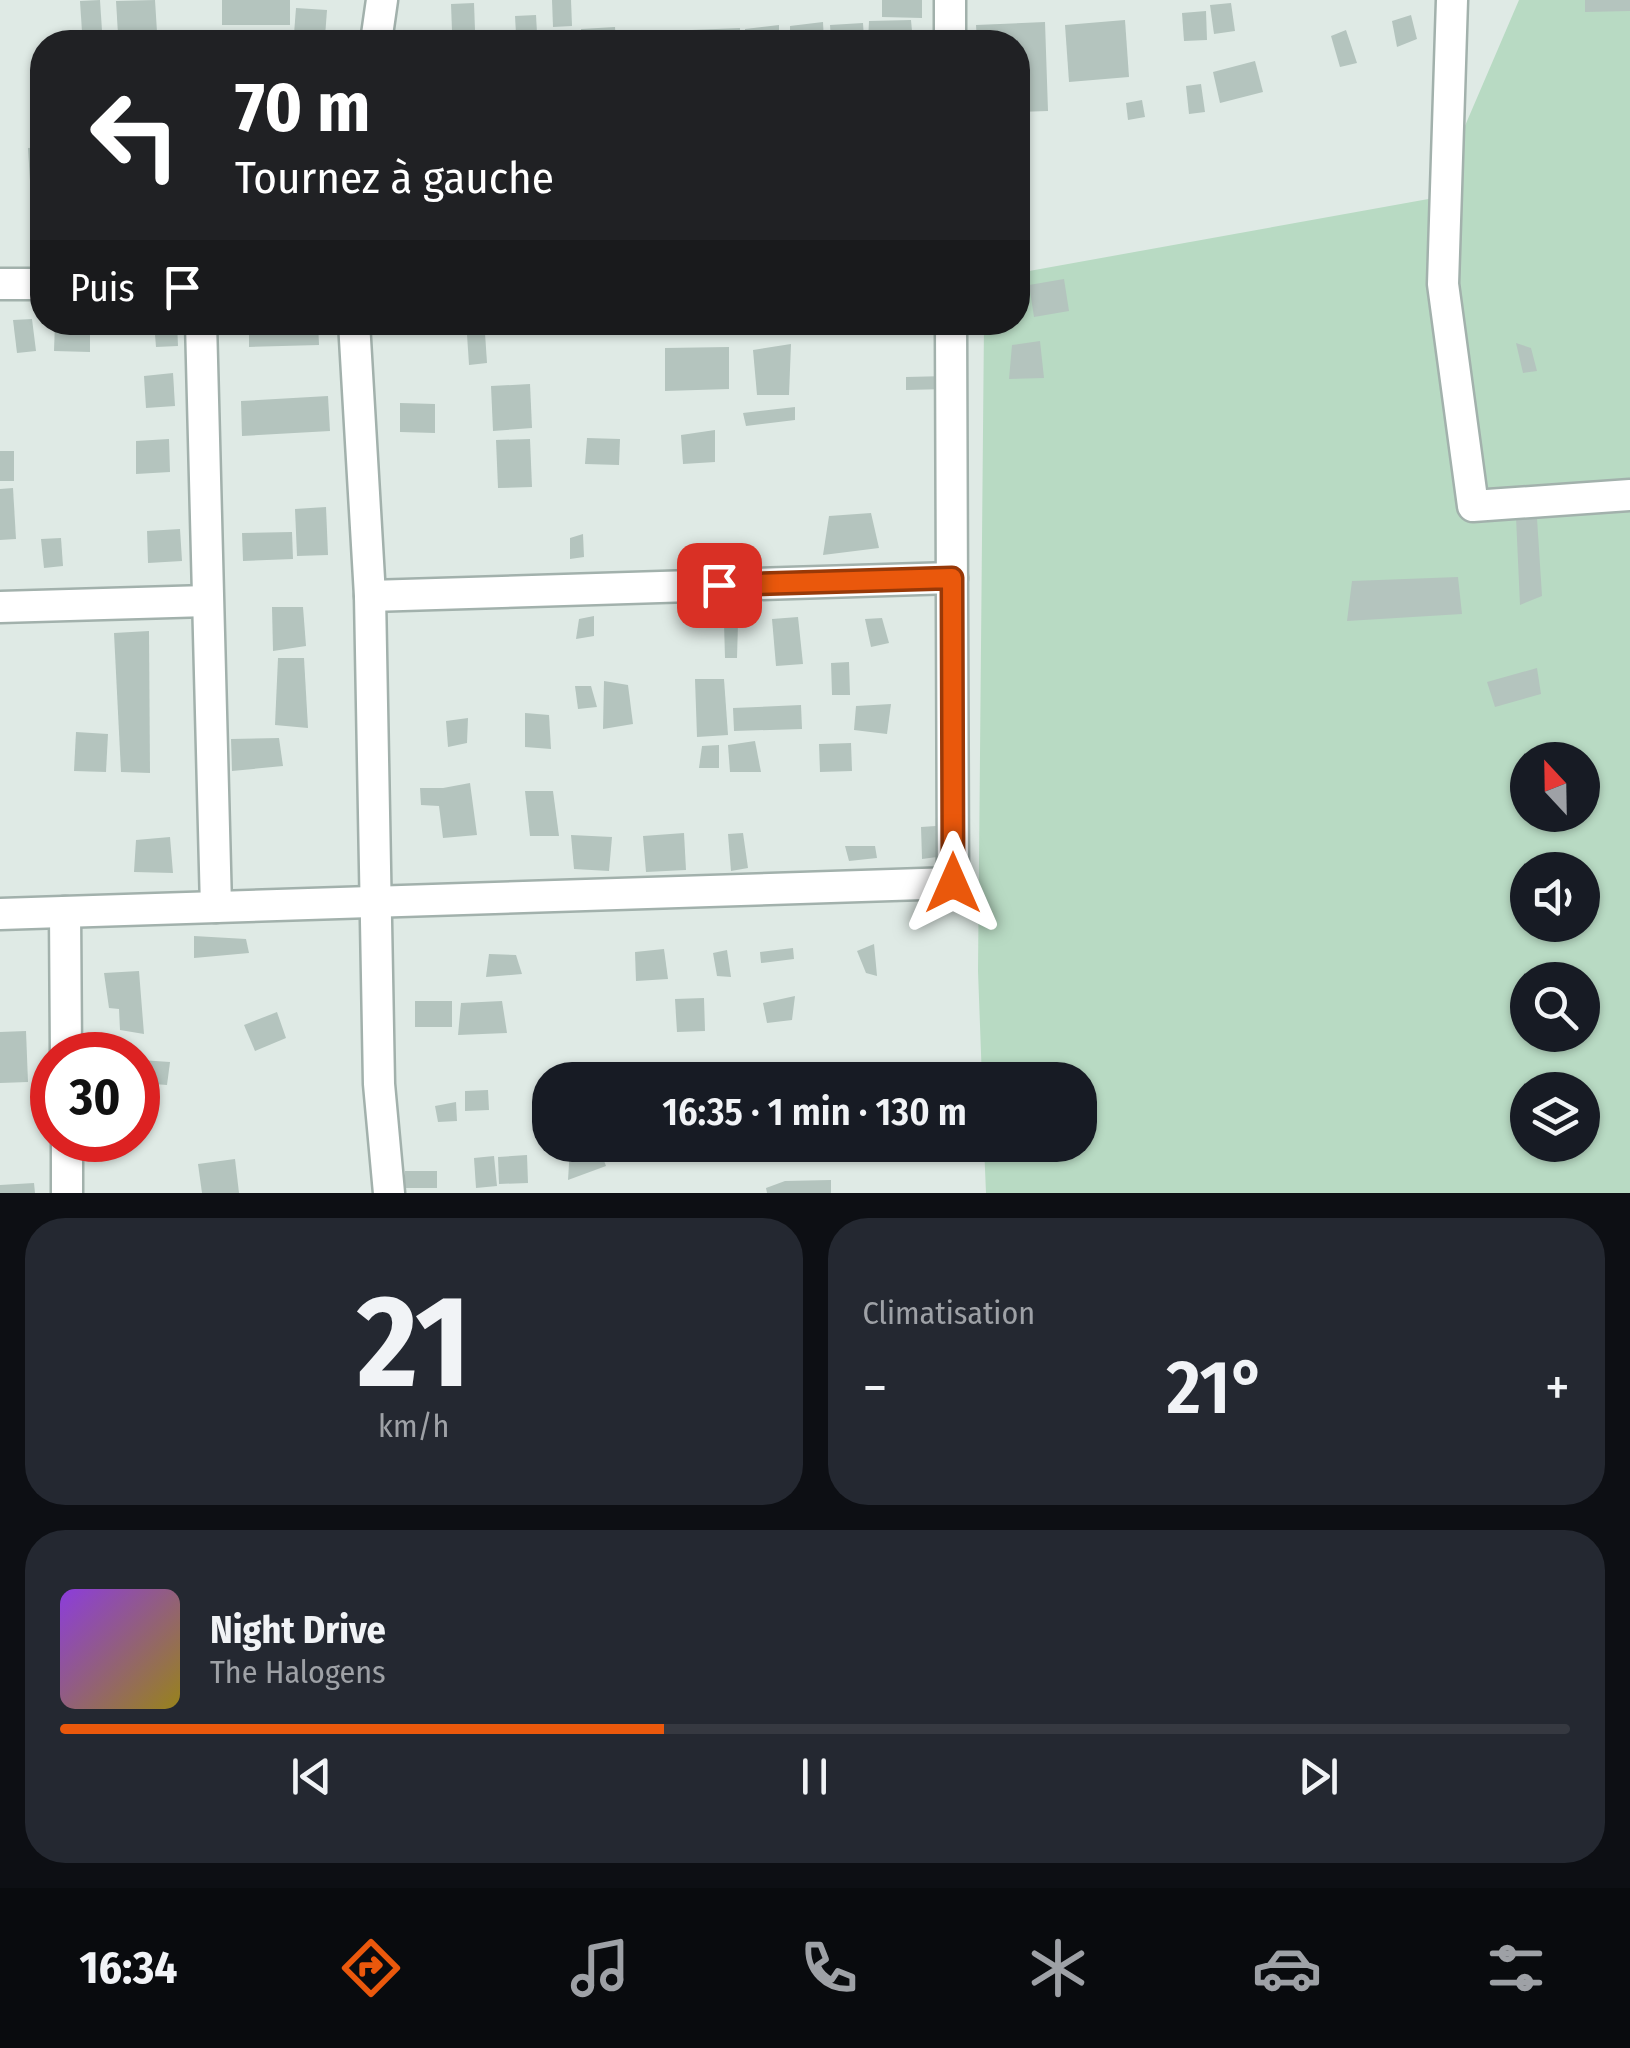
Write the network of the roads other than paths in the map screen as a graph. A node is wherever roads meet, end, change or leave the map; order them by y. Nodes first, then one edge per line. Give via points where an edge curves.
1 (382, 0) edge
2 (950, 0) edge
3 (1452, 0) edge
4 (378, 30) edge
5 (950, 30) edge
6 (0, 284) edge
7 (30, 284) edge
8 (201, 335) edge
9 (355, 335) edge
10 (951, 335) edge
11 (1630, 495) edge
12 (952, 578) junction
13 (370, 596) junction
14 (207, 601) junction
15 (0, 608) edge
16 (376, 902) junction
17 (216, 906) junction
18 (65, 912) junction
19 (0, 914) edge
20 (66, 1032) edge
21 (67, 1162) edge
22 (68, 1193) edge
23 (390, 1193) edge

1 - 4 street
2 - 5 street
3 - 11 street via 1443,284 1473,506
6 - 7 street
8 - 14 street
9 - 13 street
10 - 12 street
12 - 13 street
12 - 16 street via 953,883
13 - 16 street
14 - 15 street
14 - 17 street
16 - 17 street
16 - 23 street via 379,1084
17 - 18 street
18 - 19 street
18 - 20 street
21 - 22 street

